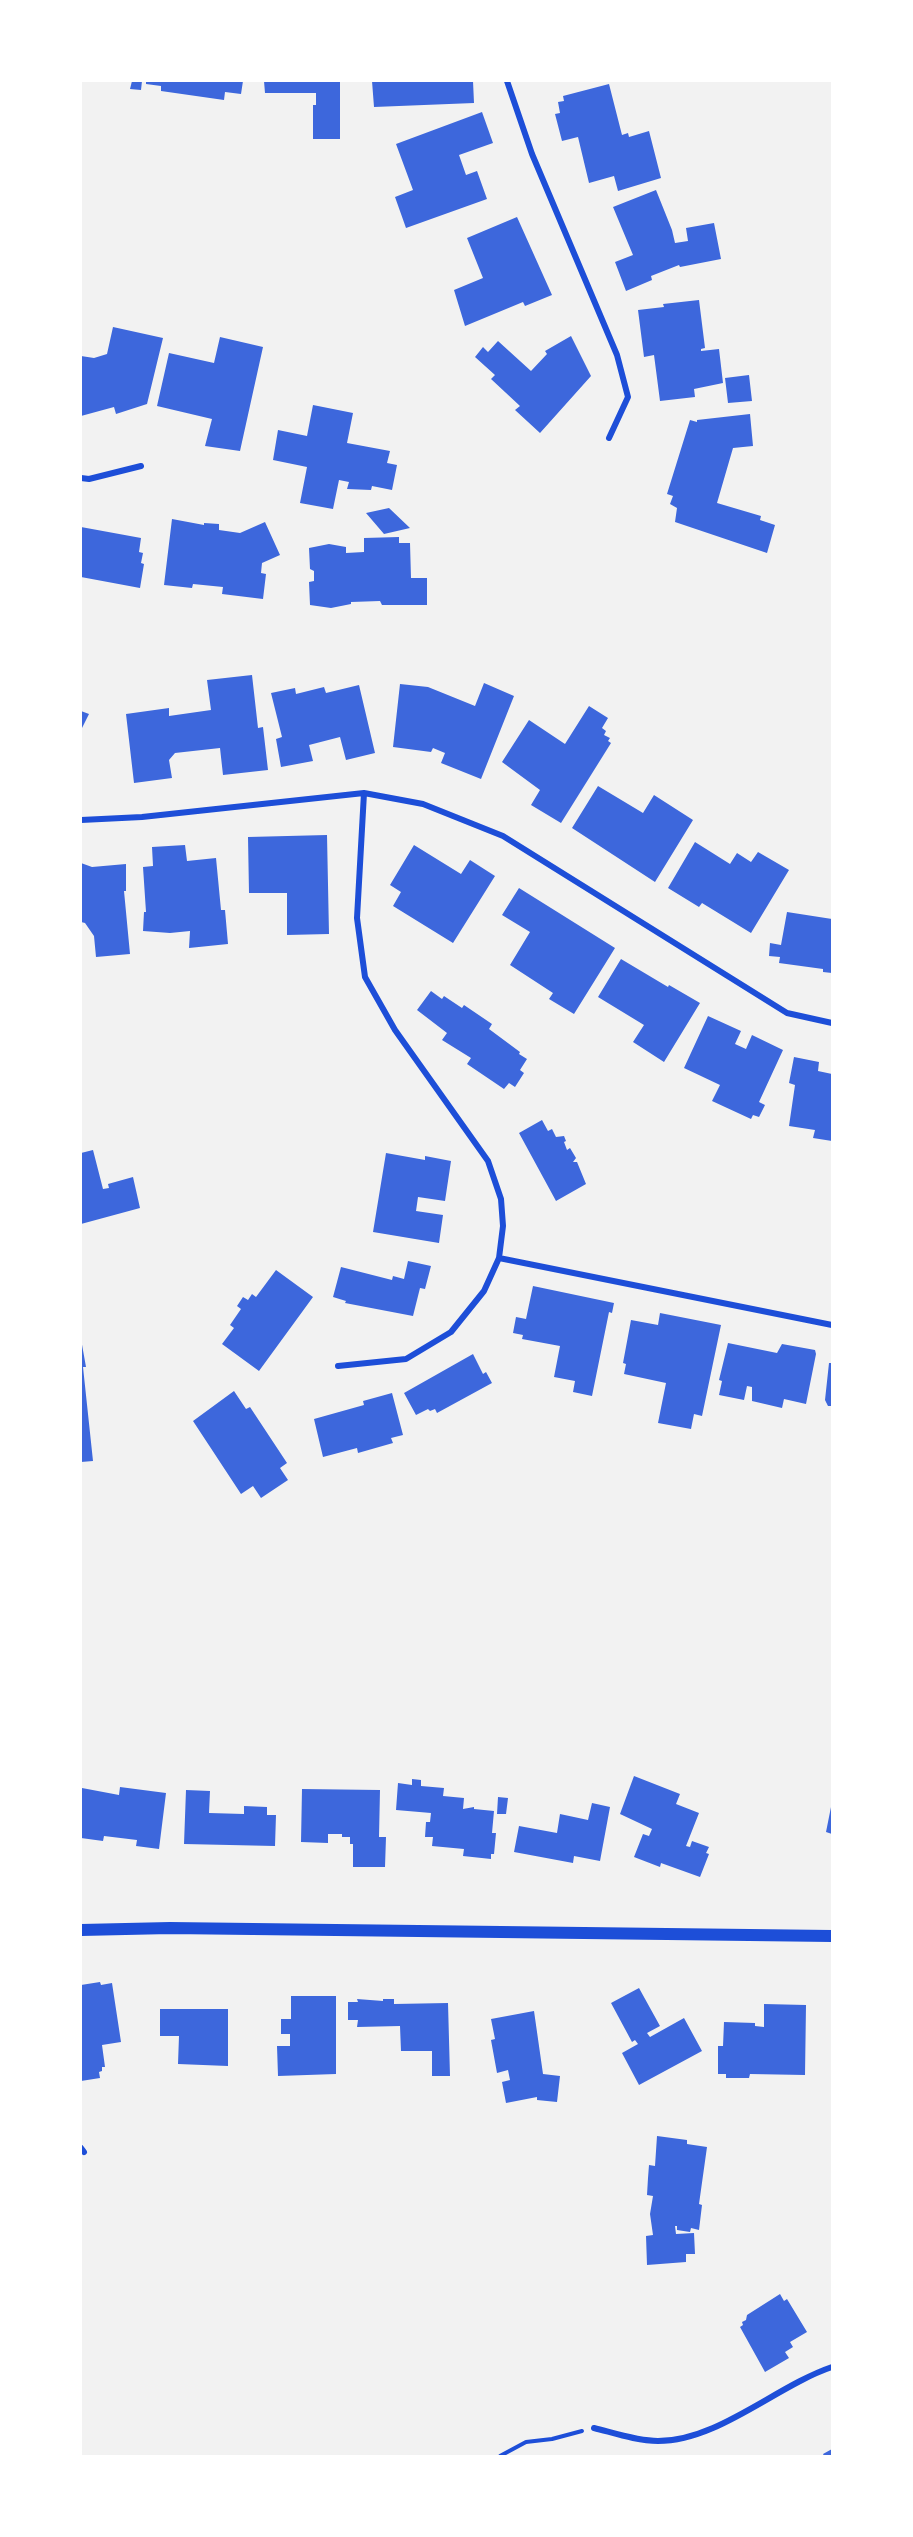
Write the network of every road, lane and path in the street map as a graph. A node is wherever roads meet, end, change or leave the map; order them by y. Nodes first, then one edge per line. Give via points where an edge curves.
1 (507, 81) edge
2 (609, 438) dead end
3 (141, 466) dead end
4 (81, 477) edge
5 (364, 793) junction
6 (81, 820) edge
7 (832, 1023) edge
8 (499, 1257) junction
9 (832, 1325) edge
10 (338, 1366) dead end
11 (81, 1930) edge
12 (832, 1936) edge
13 (832, 2367) edge
14 (594, 2428) joint
15 (500, 2456) edge

1 - 2 street via 532,154 617,356 628,397
3 - 4 street via 89,479
5 - 6 street
5 - 7 street via 423,804 503,836 787,1013
5 - 8 street via 357,918 365,977 395,1030 488,1161 501,1198
8 - 9 street
8 - 10 street via 484,1291 451,1332 406,1359
11 - 12 main road
13 - 14 street via 692,2436 655,2441
14 - 15 path via 526,2442

